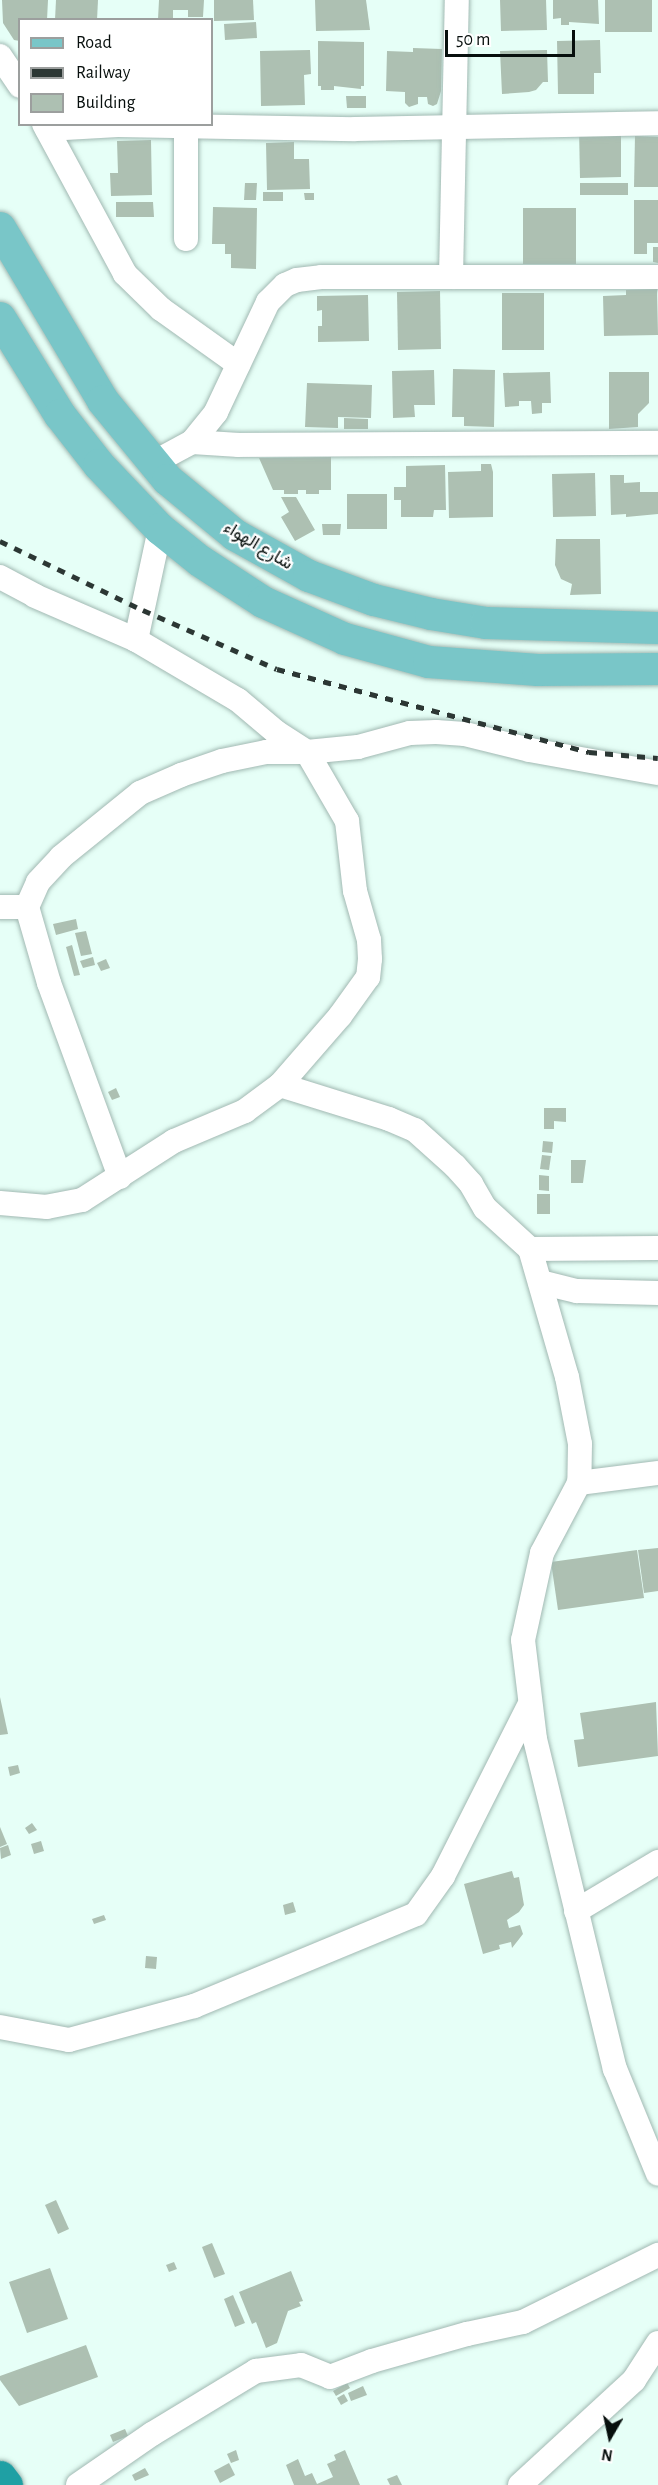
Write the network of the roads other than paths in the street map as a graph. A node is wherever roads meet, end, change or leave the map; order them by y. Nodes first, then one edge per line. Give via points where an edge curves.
1 (456, 0) edge
2 (0, 56) edge
3 (18, 83) edge
4 (658, 123) edge
5 (82, 126) edge
6 (186, 126) joint
7 (46, 127) edge
8 (454, 127) junction
9 (0, 228) edge
10 (186, 239) dead end
11 (658, 277) edge
12 (451, 278) junction
13 (0, 318) edge
14 (238, 364) junction
15 (192, 442) junction
16 (658, 443) edge
17 (153, 463) junction
18 (160, 529) junction
19 (278, 560) junction
20 (0, 577) edge
21 (263, 602) junction
22 (658, 628) edge
23 (136, 640) junction
24 (658, 669) edge
25 (307, 752) junction
26 (658, 773) edge
27 (0, 907) edge
28 (27, 907) junction
29 (280, 1085) junction
30 (120, 1177) junction
31 (0, 1203) edge
32 (658, 1248) edge
33 (530, 1249) junction
34 (540, 1282) junction
35 (658, 1293) edge
36 (658, 1473) edge
37 (579, 1483) junction
38 (530, 1704) junction
39 (658, 1862) edge
40 (576, 1911) junction
41 (0, 2027) edge
42 (658, 2174) edge
43 (658, 2254) edge
44 (658, 2343) edge
45 (0, 2476) edge
46 (6, 2485) edge
47 (78, 2485) edge
48 (520, 2485) edge

1 - 8 street
2 - 3 street
4 - 8 street
5 - 7 street
6 - 8 street
6 - 10 street
7 - 14 street via 125,274 161,309
8 - 12 street
9 - 17 main road, شارع الهواء via 103,401
11 - 12 street
12 - 14 street via 297,280 285,285 268,302
13 - 18 main road via 60,415 99,465
14 - 15 street via 216,412
15 - 16 street
15 - 17 street
17 - 19 main road, شارع الهواء via 235,535
18 - 21 main road
18 - 23 street
19 - 21 main road
19 - 22 main road, شارع الهواء via 374,600 431,614 486,623
20 - 23 street
21 - 24 main road via 345,639 429,662 538,670
23 - 25 street via 238,700
25 - 26 street via 436,732 465,734
25 - 28 street via 266,752 222,761 140,793 61,857 38,882
25 - 29 street via 347,820 355,891 369,940 370,959 368,977 356,996
27 - 28 street
28 - 30 street via 49,983
29 - 30 street via 245,1112 174,1141
29 - 33 street via 415,1130 455,1166 485,1208
30 - 31 street via 82,1200 47,1207
32 - 33 street
33 - 34 street
34 - 35 street via 577,1291
34 - 37 street via 567,1377 580,1444
36 - 37 street
37 - 38 street via 542,1553 523,1640
38 - 40 street
38 - 41 street via 443,1876 416,1914 194,2006 69,2040
39 - 40 street
40 - 42 street via 615,2069
43 - 47 street via 523,2322 392,2355 330,2377 301,2366 256,2371 152,2434
44 - 48 street via 634,2380
45 - 46 highway

